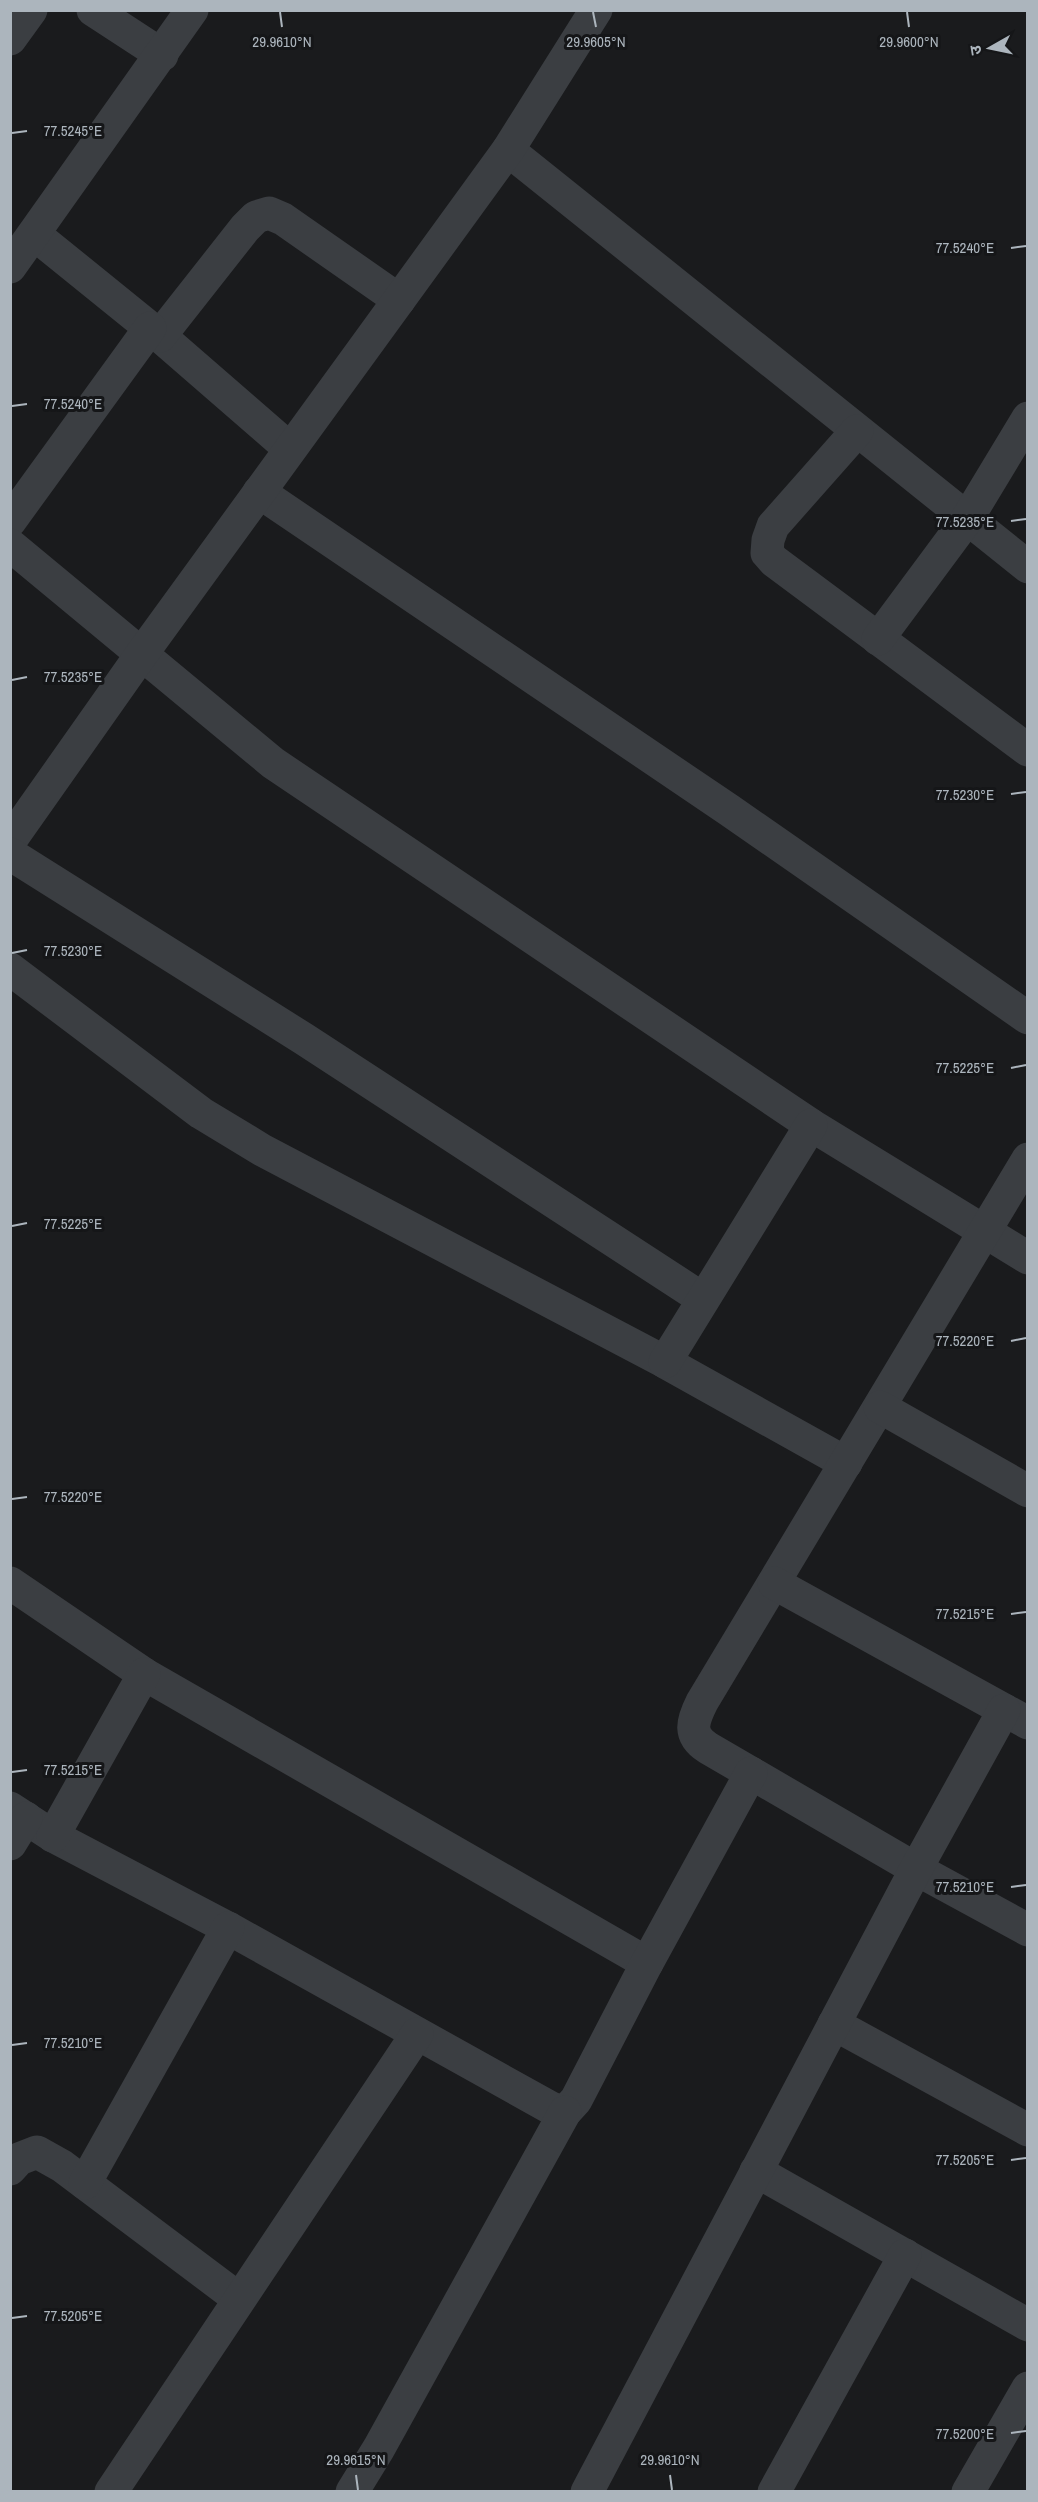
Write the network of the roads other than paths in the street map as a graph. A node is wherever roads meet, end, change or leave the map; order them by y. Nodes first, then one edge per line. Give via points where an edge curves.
1 (31, 10) edge
2 (93, 10) edge
3 (192, 10) edge
4 (596, 10) edge
5 (10, 39) edge
6 (162, 55) junction
7 (508, 150) junction
8 (34, 234) junction
9 (12, 262) edge
10 (399, 300) junction
11 (155, 332) junction
12 (1028, 418) edge
13 (857, 430) junction
14 (290, 449) junction
15 (258, 492) junction
16 (967, 519) junction
17 (10, 521) edge
18 (10, 544) edge
19 (1028, 567) edge
20 (878, 639) junction
21 (141, 655) junction
22 (1025, 743) edge
23 (10, 841) edge
24 (10, 854) edge
25 (10, 969) edge
26 (1028, 1018) edge
27 (811, 1125) junction
28 (1028, 1159) edge
29 (985, 1232) junction
30 (1028, 1257) edge
31 (703, 1299) junction
32 (665, 1362) junction
33 (880, 1407) junction
34 (846, 1463) junction
35 (1028, 1491) edge
36 (774, 1582) junction
37 (10, 1583) edge
38 (144, 1674) junction
39 (1016, 1717) edge
40 (751, 1773) junction
41 (25, 1827) edge
42 (916, 1869) junction
43 (228, 1928) junction
44 (1028, 1930) edge
45 (647, 1963) junction
46 (834, 2024) junction
47 (417, 2034) junction
48 (565, 2112) junction
49 (1028, 2130) edge
50 (10, 2169) edge
51 (756, 2171) junction
52 (85, 2183) junction
53 (905, 2255) junction
54 (239, 2299) junction
55 (1028, 2325) edge
56 (1028, 2388) edge
57 (111, 2492) edge
58 (352, 2492) edge
59 (587, 2492) edge
60 (774, 2492) edge
61 (968, 2492) edge

1 - 5 street
2 - 6 street
3 - 6 street
4 - 7 street
6 - 8 street
7 - 10 street
7 - 13 street
8 - 9 street
8 - 11 street
10 - 11 street via 269,213 256,217 245,228
10 - 14 street
11 - 14 street
11 - 17 street
12 - 16 street
13 - 16 street
13 - 20 street via 773,526 767,553
14 - 15 street
15 - 21 street
15 - 26 street via 729,810
16 - 19 street
16 - 20 street
18 - 21 street
20 - 22 street
21 - 23 street
21 - 27 street via 273,763
24 - 31 street via 304,1039
25 - 32 street via 201,1113 262,1150
27 - 29 street
27 - 31 street
28 - 29 street
29 - 30 street
29 - 33 street
31 - 32 street
32 - 34 street
33 - 34 street
33 - 35 street
34 - 36 street
36 - 39 street
36 - 40 street via 702,1702 693,1728 698,1741
37 - 38 street
38 - 41 street
38 - 45 street
39 - 42 street
40 - 42 street
40 - 45 street
41 - 43 street
42 - 44 street
42 - 46 street
43 - 47 street
43 - 52 street
45 - 48 street via 576,2100
46 - 49 street
46 - 51 street
47 - 48 street
47 - 54 street
48 - 58 street
50 - 52 street via 19,2159 37,2152
51 - 53 street
51 - 59 street
52 - 54 street
53 - 55 street
53 - 60 street
54 - 57 street
56 - 61 street

